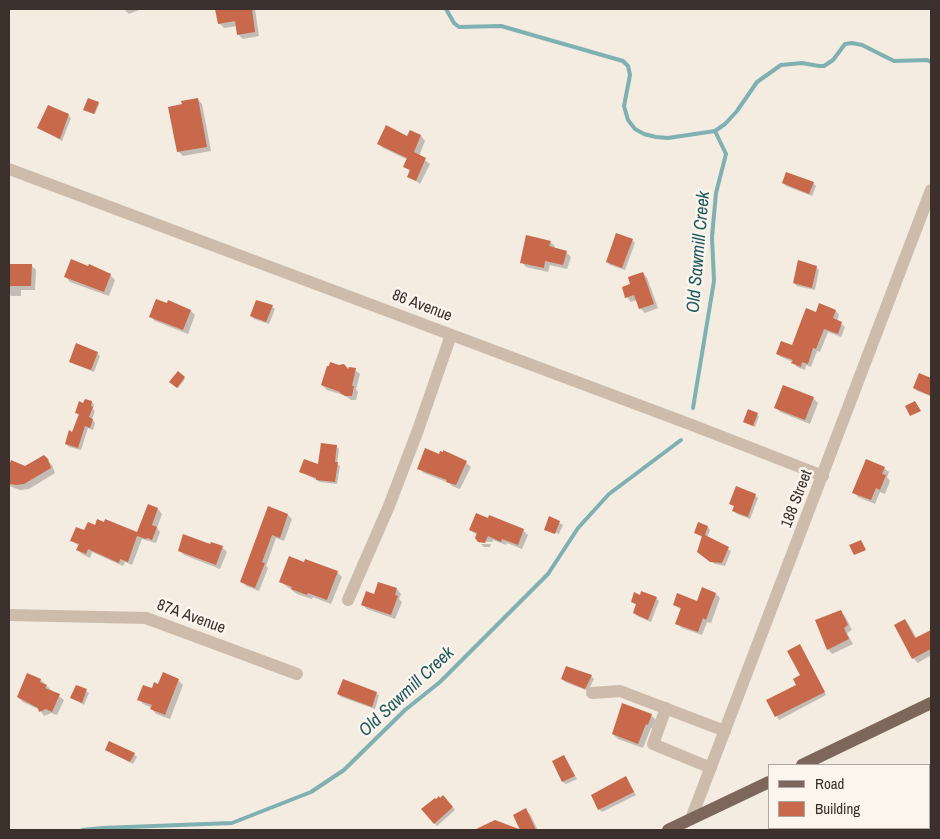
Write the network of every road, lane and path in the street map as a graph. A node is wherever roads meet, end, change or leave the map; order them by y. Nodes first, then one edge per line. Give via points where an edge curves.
1 (9, 169) edge
2 (931, 190) edge
3 (451, 335) junction
4 (823, 476) junction
5 (348, 600) dead end
6 (9, 615) edge
7 (297, 674) dead end
8 (592, 693) dead end
9 (931, 703) edge
10 (666, 708) junction
11 (725, 731) junction
12 (804, 764) edge
13 (711, 768) junction
14 (768, 782) edge
15 (691, 819) junction
16 (668, 830) edge

1 - 3 street, 86 Avenue
2 - 4 street, 188 Street
3 - 4 street, 86 Avenue
3 - 5 street via 395,490
4 - 11 street, 188 Street
6 - 7 street, 87A Avenue via 146,618
8 - 10 street via 620,691
9 - 12 main road
10 - 11 street
10 - 13 street via 653,744
11 - 13 street, 188 Street
13 - 15 street, 188 Street
14 - 15 main road
15 - 16 main road

